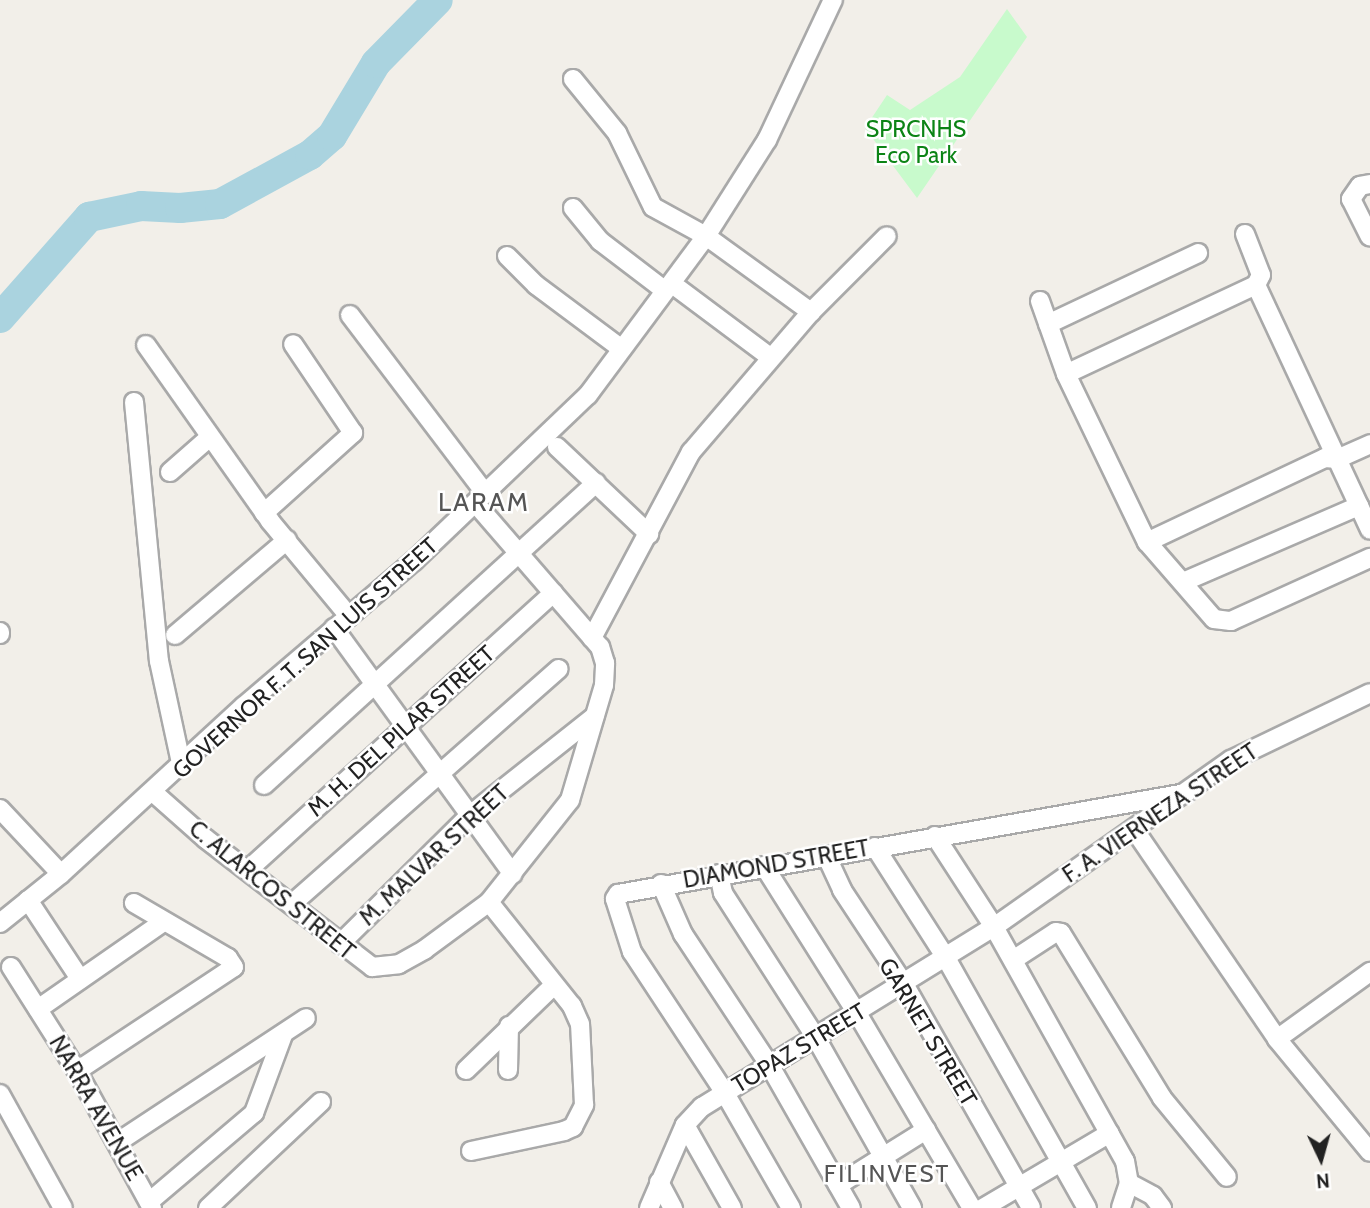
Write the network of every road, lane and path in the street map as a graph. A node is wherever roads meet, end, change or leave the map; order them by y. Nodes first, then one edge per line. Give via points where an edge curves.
1 (833, 0) edge
2 (573, 79) dead end
3 (1370, 184) edge
4 (572, 208) dead end
5 (1245, 234) dead end
6 (706, 236) junction
7 (887, 236) dead end
8 (1370, 237) edge
9 (1199, 253) dead end
10 (507, 256) dead end
11 (1256, 285) junction
12 (672, 289) junction
13 (1040, 301) dead end
14 (811, 312) junction
15 (350, 315) dead end
16 (1048, 324) junction
17 (293, 344) dead end
18 (146, 345) dead end
19 (622, 349) junction
20 (770, 357) junction
21 (1066, 374) junction
22 (134, 402) dead end
23 (210, 437) junction
24 (1370, 444) edge
25 (557, 447) dead end
26 (1337, 459) junction
27 (170, 472) dead end
28 (596, 484) junction
29 (481, 499) junction
30 (1359, 506) junction
31 (264, 513) junction
32 (1370, 530) edge
33 (649, 534) junction
34 (287, 540) junction
35 (1147, 542) junction
36 (519, 554) junction
37 (1370, 558) edge
38 (1183, 582) junction
39 (552, 593) junction
40 (349, 616) junction
41 (334, 628) junction
42 (175, 635) dead end
43 (592, 638) junction
44 (558, 669) dead end
45 (374, 681) junction
46 (1370, 693) edge
47 (595, 716) junction
48 (406, 726) junction
49 (182, 767) junction
50 (440, 771) junction
51 (264, 785) dead end
52 (154, 793) junction
53 (1186, 793) junction
54 (0, 809) edge
55 (470, 815) junction
56 (1134, 829) junction
57 (935, 836) junction
58 (875, 847) junction
59 (826, 855) junction
60 (764, 866) junction
61 (249, 869) junction
62 (61, 874) junction
63 (513, 874) junction
64 (719, 874) junction
65 (661, 884) junction
66 (28, 900) junction
67 (489, 902) junction
68 (134, 903) dead end
69 (293, 903) junction
70 (163, 922) junction
71 (0, 923) edge
72 (994, 927) junction
73 (340, 944) junction
74 (946, 958) junction
75 (1013, 960) junction
76 (11, 967) dead end
77 (1370, 972) edge
78 (80, 979) junction
79 (904, 984) junction
80 (554, 985) junction
81 (38, 1009) junction
82 (857, 1013) junction
83 (306, 1018) dead end
84 (509, 1026) junction
85 (283, 1035) junction
86 (816, 1038) junction
87 (1277, 1039) junction
88 (770, 1066) junction
89 (466, 1070) dead end
90 (508, 1070) dead end
91 (76, 1071) junction
92 (725, 1093) junction
93 (0, 1094) edge
94 (321, 1102) dead end
95 (685, 1125) junction
96 (926, 1130) junction
97 (1110, 1133) junction
98 (118, 1142) junction
99 (1368, 1146) edge
100 (471, 1151) dead end
101 (883, 1157) junction
102 (1061, 1163) junction
103 (1227, 1177) dead end
104 (659, 1182) junction
105 (1129, 1183) junction
106 (838, 1185) junction
107 (1018, 1187) junction
108 (150, 1205) edge
109 (63, 1208) edge
110 (208, 1208) edge
111 (649, 1208) edge
112 (673, 1208) edge
113 (732, 1208) edge
114 (791, 1208) edge
115 (851, 1208) edge
116 (912, 1208) edge
117 (972, 1208) edge
118 (984, 1208) edge
119 (1031, 1208) edge
120 (1087, 1208) edge
121 (1121, 1208) edge
122 (1161, 1208) edge

1 - 6 street, GOVERNOR F. T. SAN LUIS STREET via 767,140
2 - 6 street via 617,133 653,207
3 - 8 street via 1360,186 1351,199
4 - 12 street via 600,241
5 - 11 street via 1261,275
6 - 12 street, GOVERNOR F. T. SAN LUIS STREET
6 - 14 street
7 - 14 street
9 - 16 street
10 - 19 street via 537,285
11 - 21 street
11 - 26 street
12 - 19 street, GOVERNOR F. T. SAN LUIS STREET
12 - 20 street
13 - 16 street
14 - 20 street
15 - 29 street, C. ALARCOS STREET
16 - 21 street
17 - 31 street via 353,433
18 - 23 street
19 - 29 street, GOVERNOR F. T. SAN LUIS STREET via 588,396
20 - 33 street via 691,452
21 - 35 street
22 - 49 street via 159,661
23 - 27 street
23 - 31 street
24 - 26 street
25 - 28 street
26 - 30 street
26 - 35 street via 1325,458
28 - 33 street
28 - 36 street
29 - 36 street, C. ALARCOS STREET
29 - 40 street, GOVERNOR F. T. SAN LUIS STREET
30 - 32 street
30 - 38 street
31 - 34 street
33 - 43 street
34 - 40 street
34 - 42 street
35 - 38 street
36 - 39 street, C. ALARCOS STREET
36 - 45 street
37 - 38 street via 1231,621 1214,619
39 - 43 street, C. ALARCOS STREET
39 - 48 street, M. H. DEL PILAR STREET
40 - 41 street, GOVERNOR F. T. SAN LUIS STREET
41 - 45 street
41 - 49 street, GOVERNOR F. T. SAN LUIS STREET
43 - 47 street, C. ALARCOS STREET via 605,663
44 - 50 street
45 - 48 street
45 - 51 street
46 - 53 street, F. A. VIERNEZA STREET via 1242,754
47 - 55 street, M. MALVAR STREET
47 - 63 street, C. ALARCOS STREET via 570,800
48 - 50 street
48 - 61 street, M. H. DEL PILAR STREET
49 - 52 street, GOVERNOR F. T. SAN LUIS STREET
50 - 55 street
50 - 69 street
52 - 61 street, C. ALARCOS STREET
52 - 62 street, GOVERNOR F. T. SAN LUIS STREET
53 - 56 street, F. A. VIERNEZA STREET
53 - 57 street, DIAMOND STREET
54 - 62 street
55 - 63 street
55 - 73 street, M. MALVAR STREET
56 - 72 street, F. A. VIERNEZA STREET
56 - 87 street
57 - 58 street, DIAMOND STREET
57 - 72 street
58 - 59 street, DIAMOND STREET
58 - 74 street
59 - 60 street, DIAMOND STREET
59 - 79 street, GARNET STREET via 862,925
60 - 64 street, DIAMOND STREET
60 - 82 street
61 - 69 street, C. ALARCOS STREET
62 - 66 street, GOVERNOR F. T. SAN LUIS STREET
63 - 67 street, C. ALARCOS STREET
64 - 65 street, DIAMOND STREET
64 - 86 street via 723,893 749,937
65 - 88 street via 683,934
65 - 92 street, DIAMOND STREET via 618,894 615,899 632,952
66 - 71 street, GOVERNOR F. T. SAN LUIS STREET
66 - 78 street
67 - 73 street, C. ALARCOS STREET via 443,938 390,967 363,963
67 - 80 street
68 - 70 street
69 - 73 street, C. ALARCOS STREET
70 - 78 street, NARRA AVENUE
70 - 91 street via 228,958 234,967
72 - 74 street, TOPAZ STREET
72 - 75 street
74 - 79 street, TOPAZ STREET
74 - 102 street
75 - 97 street
75 - 103 street via 1061,933 1161,1098
76 - 81 street, NARRA AVENUE
77 - 87 street
78 - 81 street, NARRA AVENUE
79 - 82 street, TOPAZ STREET
79 - 107 street, GARNET STREET
80 - 84 street
80 - 100 street via 580,1024 584,1105 578,1119 564,1131
81 - 91 street, NARRA AVENUE
82 - 86 street, TOPAZ STREET
82 - 96 street
83 - 85 street
84 - 89 street
84 - 90 street
85 - 98 street
85 - 108 street via 254,1113
86 - 88 street, TOPAZ STREET
86 - 101 street
87 - 99 street
88 - 92 street, TOPAZ STREET
88 - 106 street
91 - 98 street, NARRA AVENUE
92 - 95 street, TOPAZ STREET
92 - 114 street
93 - 109 street
94 - 110 street
95 - 104 street, TOPAZ STREET
95 - 113 street
96 - 101 street
96 - 117 street
97 - 102 street
97 - 105 street via 1125,1161
98 - 108 street, NARRA AVENUE
101 - 106 street
101 - 116 street
102 - 107 street
102 - 120 street
104 - 111 street, TOPAZ STREET
104 - 112 street
105 - 121 street
105 - 122 street via 1153,1196
106 - 115 street
107 - 118 street
107 - 119 street, GARNET STREET

